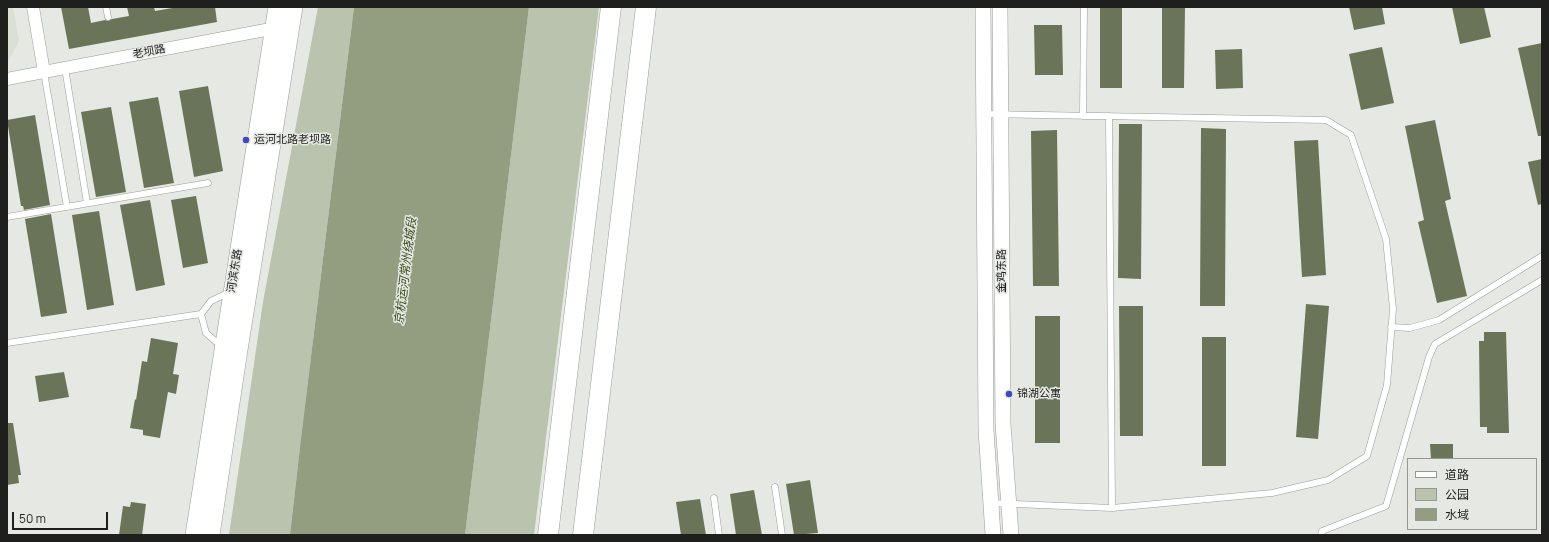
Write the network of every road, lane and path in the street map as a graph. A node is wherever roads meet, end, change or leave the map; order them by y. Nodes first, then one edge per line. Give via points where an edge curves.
1 (34, 7) edge
2 (106, 7) edge
3 (277, 7) edge
4 (294, 7) edge
5 (611, 7) edge
6 (646, 7) edge
7 (983, 7) edge
8 (1000, 7) edge
9 (1084, 7) edge
10 (108, 17) dead end
11 (291, 26) junction
12 (272, 29) junction
13 (65, 68) junction
14 (44, 72) junction
15 (7, 79) edge
16 (984, 114) junction
17 (1001, 114) junction
18 (1083, 116) junction
19 (1109, 116) junction
20 (208, 183) dead end
21 (88, 203) junction
22 (67, 207) junction
23 (7, 217) edge
24 (1542, 256) edge
25 (1542, 280) edge
26 (231, 291) junction
27 (201, 314) junction
28 (1391, 327) junction
29 (7, 343) edge
30 (223, 347) junction
31 (775, 487) dead end
32 (714, 498) dead end
33 (991, 503) junction
34 (1008, 504) junction
35 (1112, 508) junction
36 (194, 535) edge
37 (211, 535) edge
38 (548, 535) edge
39 (583, 535) edge
40 (719, 535) edge
41 (782, 535) edge
42 (993, 535) edge
43 (1010, 535) edge
44 (1320, 535) edge

1 - 14 street
2 - 10 lane
3 - 12 main road, 河滨东路
4 - 11 main road, 河滨东路
5 - 38 highway
6 - 39 highway
7 - 16 street, 金鸡东路
8 - 17 street, 金鸡东路
9 - 18 lane
11 - 12 street, 老坝路
11 - 37 main road, 河滨东路
12 - 13 street, 老坝路
12 - 26 main road, 河滨东路
13 - 14 street, 老坝路
13 - 21 lane
14 - 15 street, 老坝路
14 - 22 lane
16 - 17 lane
16 - 33 street, 金鸡东路 via 986,430
17 - 18 lane
17 - 34 street, 金鸡东路 via 1003,424
18 - 19 lane
19 - 28 lane via 1326,120 1351,135 1386,239 1393,309
19 - 35 lane
20 - 21 lane
21 - 22 lane
22 - 23 lane
24 - 28 lane via 1439,320 1410,328
25 - 44 lane via 1435,344 1386,506 1322,531
26 - 27 lane via 211,301
26 - 30 main road, 河滨东路
27 - 29 lane
27 - 30 lane via 206,333
28 - 35 lane via 1387,385 1367,456 1328,480 1272,494
30 - 36 main road, 河滨东路
31 - 41 lane
32 - 40 lane
33 - 34 lane
33 - 42 street, 金鸡东路
34 - 35 lane
34 - 43 street, 金鸡东路

